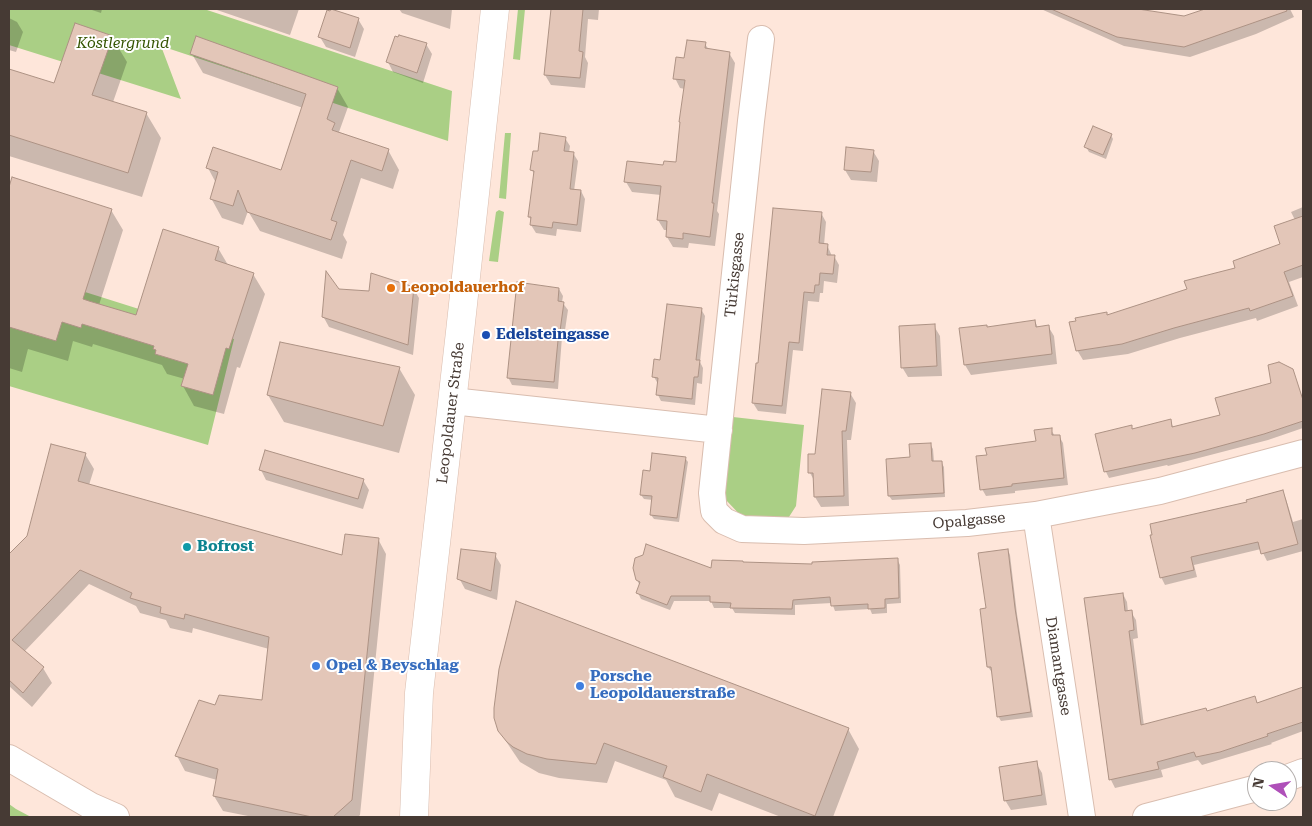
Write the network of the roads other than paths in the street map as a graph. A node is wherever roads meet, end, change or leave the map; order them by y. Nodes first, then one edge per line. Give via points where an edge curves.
1 (495, 9) edge
2 (762, 39) dead end
3 (452, 401) junction
4 (719, 430) junction
5 (1303, 453) edge
6 (1036, 515) junction
7 (9, 758) edge
8 (1247, 791) edge
9 (116, 817) edge
10 (414, 817) edge
11 (1082, 817) edge
12 (1146, 817) edge

1 - 3 main road, Leopoldauer Straße
2 - 4 street, Türkisgasse
3 - 4 street
3 - 10 main road, Leopoldauer Straße via 419,693
4 - 6 street, Opalgasse via 712,493 714,511 724,521 742,529 804,531 967,524
5 - 6 street, Opalgasse via 1160,492
6 - 11 street, Diamantgasse
7 - 9 street
8 - 12 street

